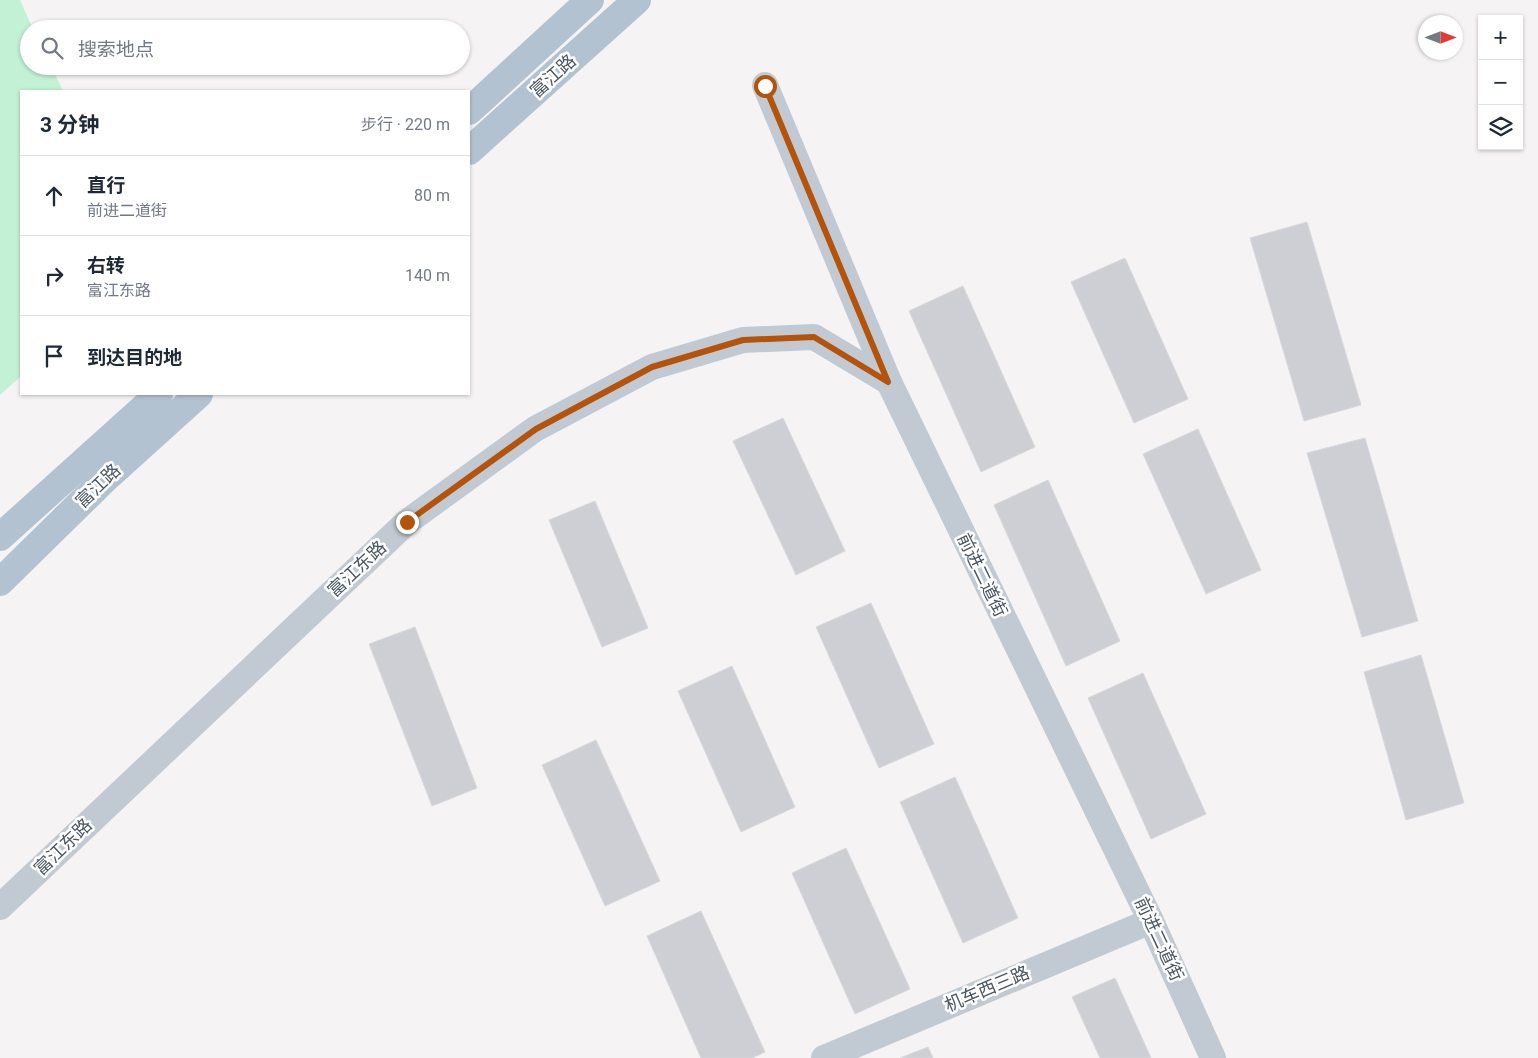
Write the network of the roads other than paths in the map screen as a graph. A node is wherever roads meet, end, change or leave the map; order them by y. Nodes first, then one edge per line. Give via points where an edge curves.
1 (590, 0) edge
2 (637, 0) edge
3 (765, 86) dead end
4 (470, 110) edge
5 (470, 150) edge
6 (888, 382) junction
7 (158, 395) edge
8 (198, 395) edge
9 (0, 537) edge
10 (0, 582) edge
11 (0, 907) edge
12 (1151, 921) junction
13 (824, 1058) edge
14 (1213, 1058) edge

1 - 4 main road, 富江路
2 - 5 main road, 富江路
3 - 6 street, 前进二道街
6 - 11 street, 富江东路 via 814,337 743,340 652,367 536,429 407,522
6 - 12 street, 前进二道街
7 - 9 main road, 富江路
8 - 10 main road, 富江路 via 106,478
12 - 13 street, 机车西三路
12 - 14 street, 前进二道街

